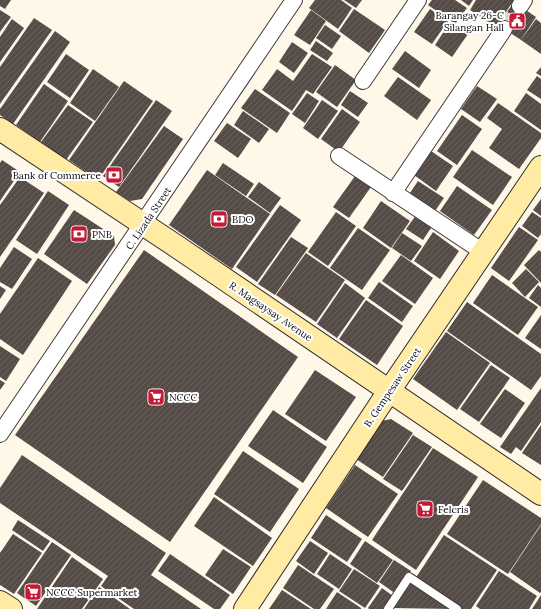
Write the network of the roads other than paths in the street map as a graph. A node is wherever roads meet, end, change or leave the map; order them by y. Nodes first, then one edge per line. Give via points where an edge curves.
1 (294, 0) edge
2 (418, 0) edge
3 (504, 29) tunnel mouth
4 (363, 81) dead end
5 (0, 129) edge
6 (339, 156) dead end
7 (541, 167) edge
8 (393, 193) junction
9 (143, 224) junction
10 (483, 252) junction
11 (389, 391) junction
12 (0, 434) edge
13 (541, 494) edge
14 (0, 602) edge
15 (11, 609) edge
16 (245, 609) edge
17 (388, 609) edge
18 (457, 609) edge

1 - 9 street, C. Lizada Street
2 - 4 street
3 - 8 street
5 - 9 main road, R. Magsaysay Avenue
6 - 8 street
7 - 10 main road, B. Gempesaw Street
8 - 10 street
9 - 11 main road, R. Magsaysay Avenue
9 - 12 street, C. Lizada Street
10 - 11 main road, B. Gempesaw Street
11 - 13 main road, R. Magsaysay Avenue
11 - 16 main road, B. Gempesaw Street
14 - 15 main road
17 - 18 lane via 409,577

